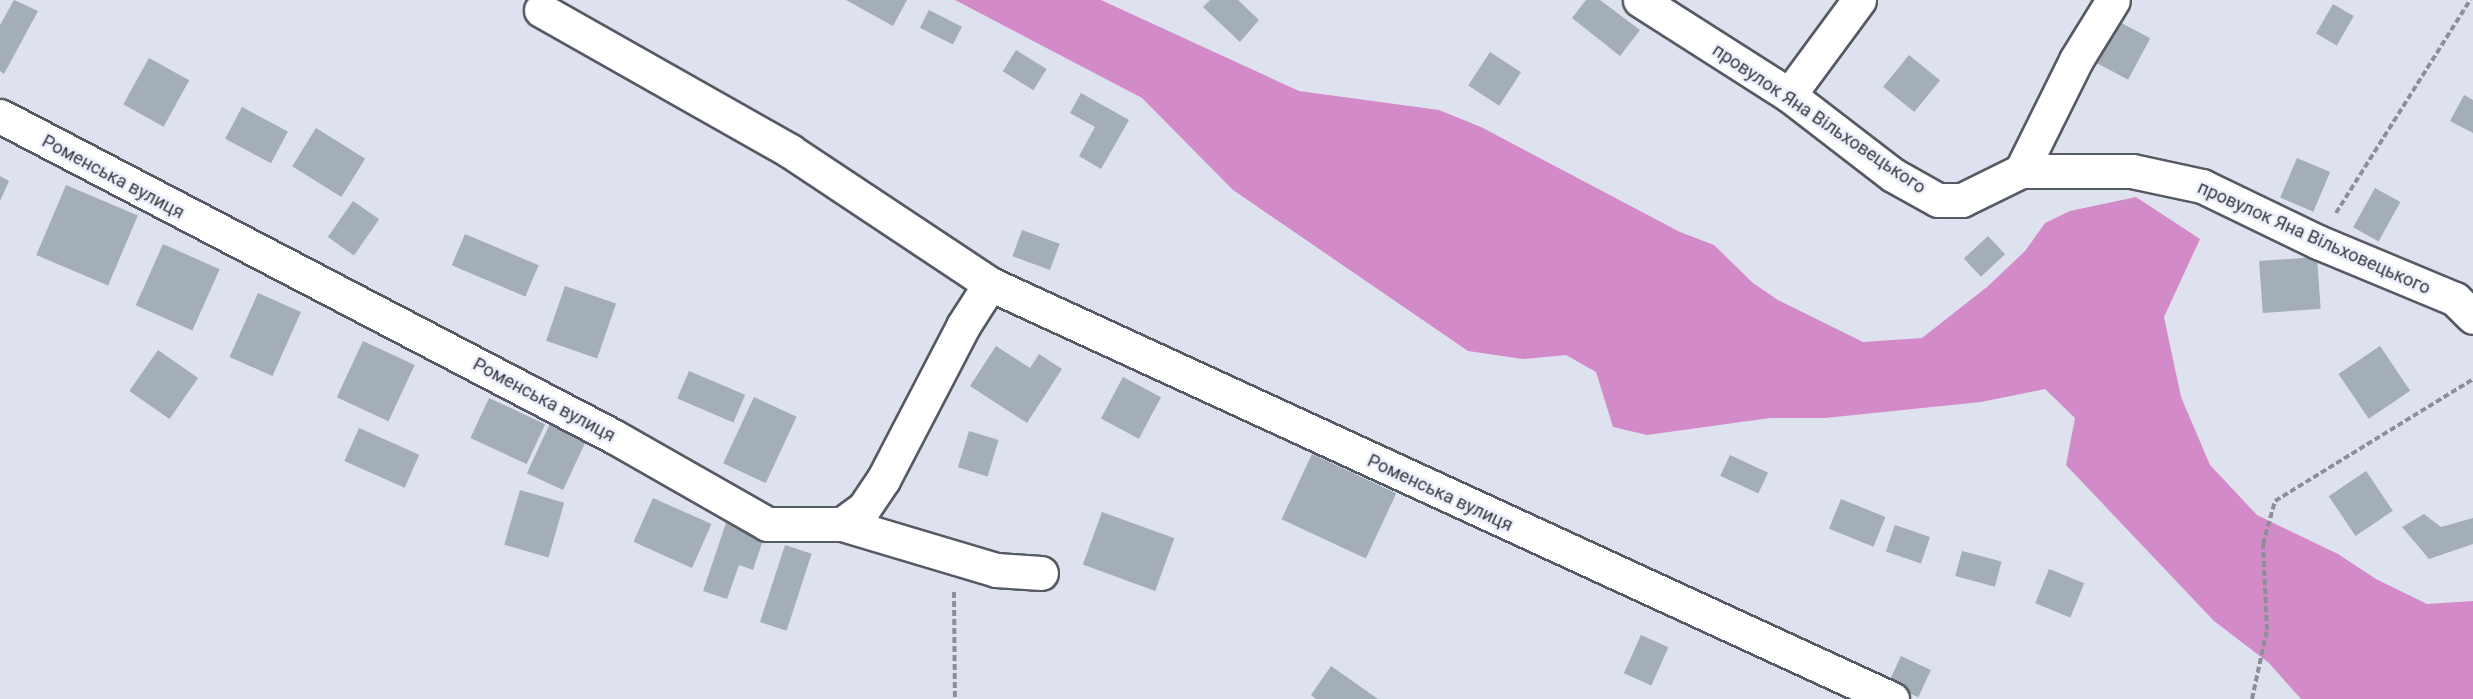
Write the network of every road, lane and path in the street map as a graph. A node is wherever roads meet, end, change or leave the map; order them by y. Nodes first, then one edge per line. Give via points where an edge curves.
1 (1640, 0) edge
2 (1859, 0) edge
3 (2114, 0) edge
4 (2470, 0) edge
5 (541, 10) dead end
6 (1789, 95) junction
7 (0, 116) edge
8 (2021, 171) junction
9 (2318, 242) junction
10 (990, 284) junction
11 (2473, 317) edge
12 (2473, 379) edge
13 (842, 524) junction
14 (953, 555) junction
15 (1041, 573) dead end
16 (955, 699) edge
17 (1892, 699) edge
18 (2252, 699) edge

1 - 6 street, провулок Яна Вільховецького
2 - 6 street
3 - 8 street via 2076,60
4 - 9 path
5 - 10 street, Роменська вулиця via 790,150
6 - 8 street, провулок Яна Вільховецького via 1893,175 1938,200 1962,200
7 - 13 street, Роменська вулиця via 613,436 767,524
8 - 9 street, провулок Яна Вільховецького via 2132,171 2202,186
9 - 11 street, провулок Яна Вільховецького via 2455,299
10 - 13 street via 963,326 883,480 864,508
10 - 17 street, Роменська вулиця
12 - 18 path via 2275,501 2263,544 2267,630
13 - 14 street, Роменська вулиця
14 - 15 street, Роменська вулиця via 996,570
14 - 16 path

